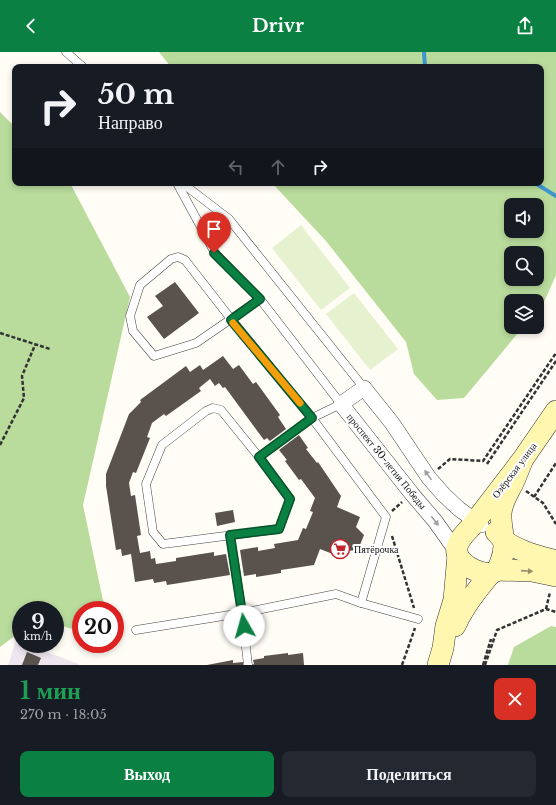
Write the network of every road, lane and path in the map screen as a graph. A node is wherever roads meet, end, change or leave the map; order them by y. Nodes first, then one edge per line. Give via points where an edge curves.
1 (66, 52) edge
2 (80, 64) edge
3 (179, 186) edge
4 (186, 186) edge
5 (260, 299) junction
6 (231, 320) junction
7 (0, 333) edge
8 (35, 345) junction
9 (50, 350) dead end
10 (556, 361) edge
11 (364, 388) junction
12 (341, 404) junction
13 (556, 411) edge
14 (312, 418) junction
15 (0, 445) edge
16 (259, 457) junction
17 (524, 459) junction
18 (556, 463) edge
19 (487, 464) dead end
20 (534, 497) dead end
21 (476, 525) junction
22 (230, 535) junction
23 (505, 541) junction
24 (457, 554) junction
25 (556, 561) edge
26 (494, 571) junction
27 (556, 576) edge
28 (361, 603) junction
29 (556, 612) edge
30 (242, 613) junction
31 (418, 619) dead end
32 (136, 630) dead end
33 (491, 639) dead end
34 (440, 657) edge
35 (248, 665) edge
36 (484, 665) edge

1 - 2 lane
3 - 5 lane via 214,253
4 - 11 lane via 229,219
5 - 6 lane
5 - 12 lane
6 - 6 lane via 196,343 154,356 133,331 130,316 140,285 171,259 178,257 185,260
6 - 14 lane
7 - 8 path
8 - 9 path
8 - 15 path via 22,376 24,398
10 - 19 path
11 - 12 street, проспект 30-летия Победы
21 -> 11 street via 429,478
12 - 14 lane
12 -> 24 street, проспект 30-летия Победы via 435,521
13 - 17 main road, Озёрская улица
14 - 16 lane
14 - 28 lane via 386,517
16 - 22 lane via 290,499 279,529
16 - 22 lane via 221,410 213,408 162,445 146,484 153,532 163,544
17 - 21 main road, Озёрская улица
17 - 23 main road via 501,511
18 - 20 path
21 - 23 main road via 488,527
21 - 24 main road via 464,534 458,543
22 - 30 lane
23 - 25 main road via 526,552
23 - 26 main road via 504,553
24 - 26 main road via 474,570 483,573
24 - 34 main road via 454,600
26 -> 27 main road via 532,571
26 - 34 main road via 461,612
28 - 30 lane via 336,594
28 - 31 lane
29 - 36 path via 546,609 497,630
30 - 32 lane
30 - 35 lane
33 - 36 path

